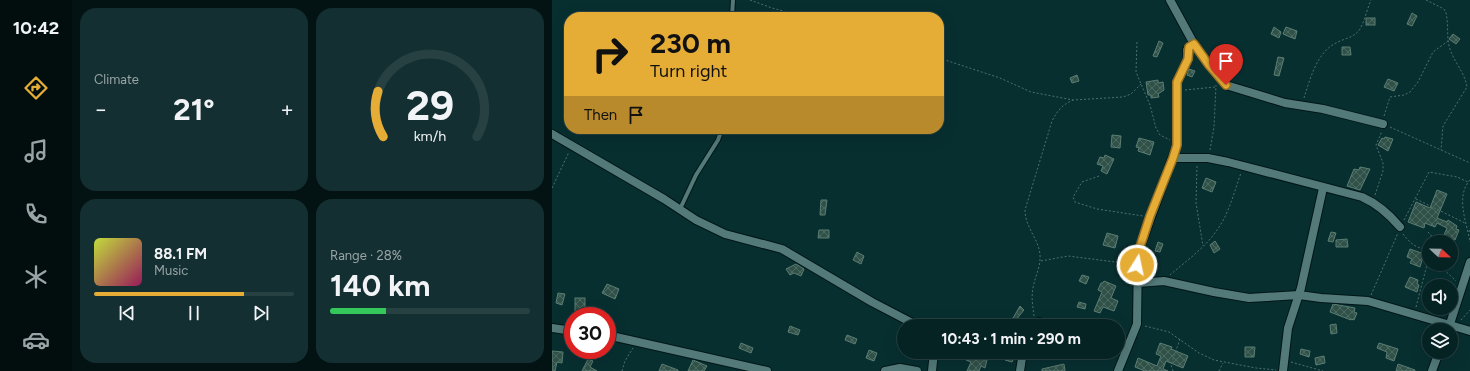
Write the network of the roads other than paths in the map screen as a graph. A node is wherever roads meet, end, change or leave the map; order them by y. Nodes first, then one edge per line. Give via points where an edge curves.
1 (733, 0) edge
2 (1170, 0) edge
3 (732, 12) edge
4 (1194, 44) junction
5 (1383, 124) road end
6 (552, 134) edge
7 (720, 134) edge
8 (1173, 158) junction
9 (1323, 188) junction
10 (680, 208) junction
11 (1400, 227) road end
12 (1470, 262) edge
13 (1138, 283) junction
14 (1299, 295) junction
15 (905, 319) edge
16 (1440, 323) edge
17 (1452, 323) edge
18 (552, 328) edge
19 (1458, 328) edge
20 (564, 330) edge
21 (1470, 331) edge
22 (616, 337) edge
23 (1125, 341) edge
24 (933, 359) edge
25 (1022, 359) edge
26 (1120, 359) edge
27 (1436, 359) edge
28 (767, 371) edge
29 (885, 371) edge
30 (917, 371) edge
31 (932, 371) edge
32 (1020, 371) edge
33 (1118, 371) edge
34 (1281, 371) edge
35 (1432, 371) edge

1 - 3 lane
2 - 4 street
4 - 5 street via 1215,73 1226,85 1235,89 1285,103 1323,109
4 - 8 street via 1187,50 1188,59 1179,76 1177,145
6 - 10 street
7 - 10 lane
8 - 9 street via 1208,158
8 - 13 street via 1138,253
9 - 11 street via 1373,202
9 - 14 street
10 - 15 street via 696,220 725,234 782,249
12 - 17 street
13 - 14 street via 1164,281 1250,298
13 - 23 street via 1137,324
14 - 16 street via 1368,301
14 - 34 street via 1290,318
18 - 20 street
19 - 21 street
22 - 28 street
24 - 31 street
25 - 32 street
26 - 33 street
27 - 35 street
29 - 30 street via 900,368

